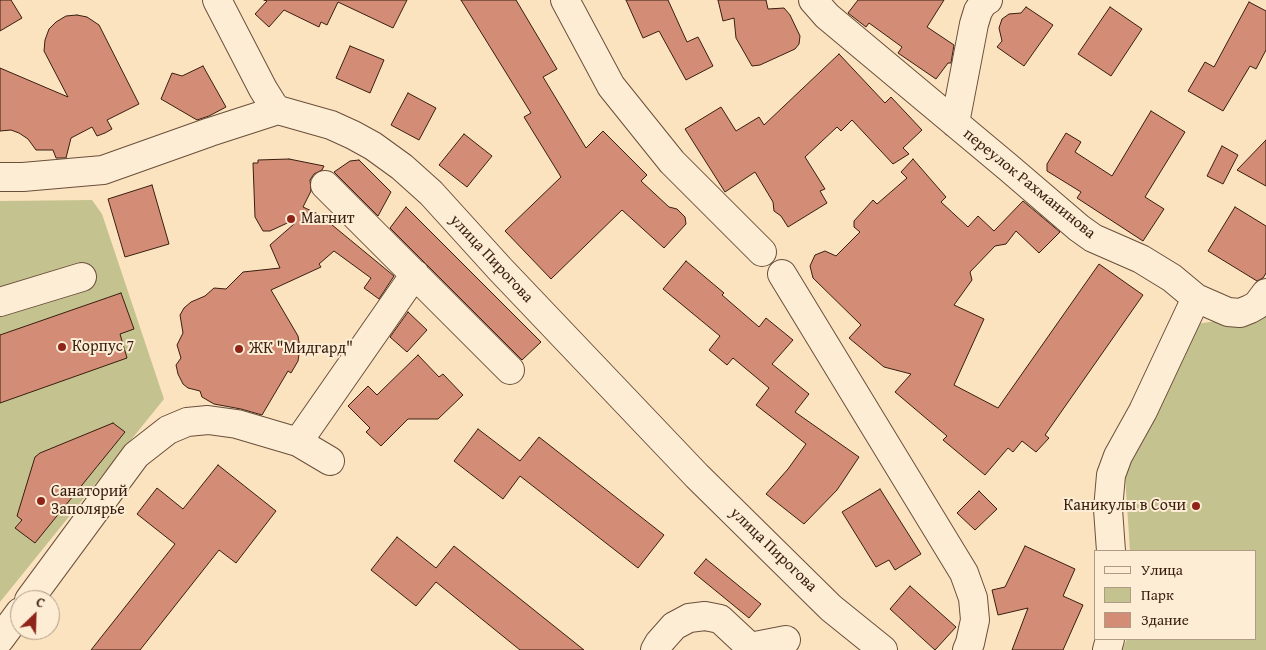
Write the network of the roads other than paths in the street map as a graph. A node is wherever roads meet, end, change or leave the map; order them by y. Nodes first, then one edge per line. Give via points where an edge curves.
1 (217, 0) edge
2 (565, 0) edge
3 (813, 0) edge
4 (988, 0) edge
5 (278, 110) junction
6 (955, 123) junction
7 (0, 176) edge
8 (325, 185) dead end
9 (762, 252) dead end
10 (415, 274) junction
11 (782, 274) dead end
12 (82, 277) dead end
13 (1266, 293) edge
14 (1196, 298) junction
15 (0, 302) edge
16 (510, 370) dead end
17 (298, 442) junction
18 (330, 461) dead end
19 (1111, 550) edge
20 (36, 590) edge
21 (10, 626) edge
22 (0, 639) edge
23 (786, 640) dead end
24 (655, 650) edge
25 (883, 650) edge
26 (967, 650) edge

1 - 5 street via 263,89
2 - 9 street via 612,86 672,162
3 - 6 street, переулок Рахманинова via 827,16
4 - 6 street via 978,11 974,24
5 - 7 street via 103,170
5 - 25 street, улица Пирогова via 331,125 353,135 402,167 431,193 697,476 831,608
6 - 14 street, переулок Рахманинова via 1078,228 1158,269
8 - 10 street
10 - 16 street
10 - 17 street
11 - 26 street via 964,573 975,620
12 - 15 street
13 - 14 street, переулок Рахманинова via 1257,305 1240,313 1228,312
14 - 19 street via 1111,475 1108,509
17 - 18 street
17 - 20 street via 237,424 208,420 186,422 168,430 136,455
21 - 22 street
23 - 24 street via 750,647 720,619 705,616 689,618 674,626

